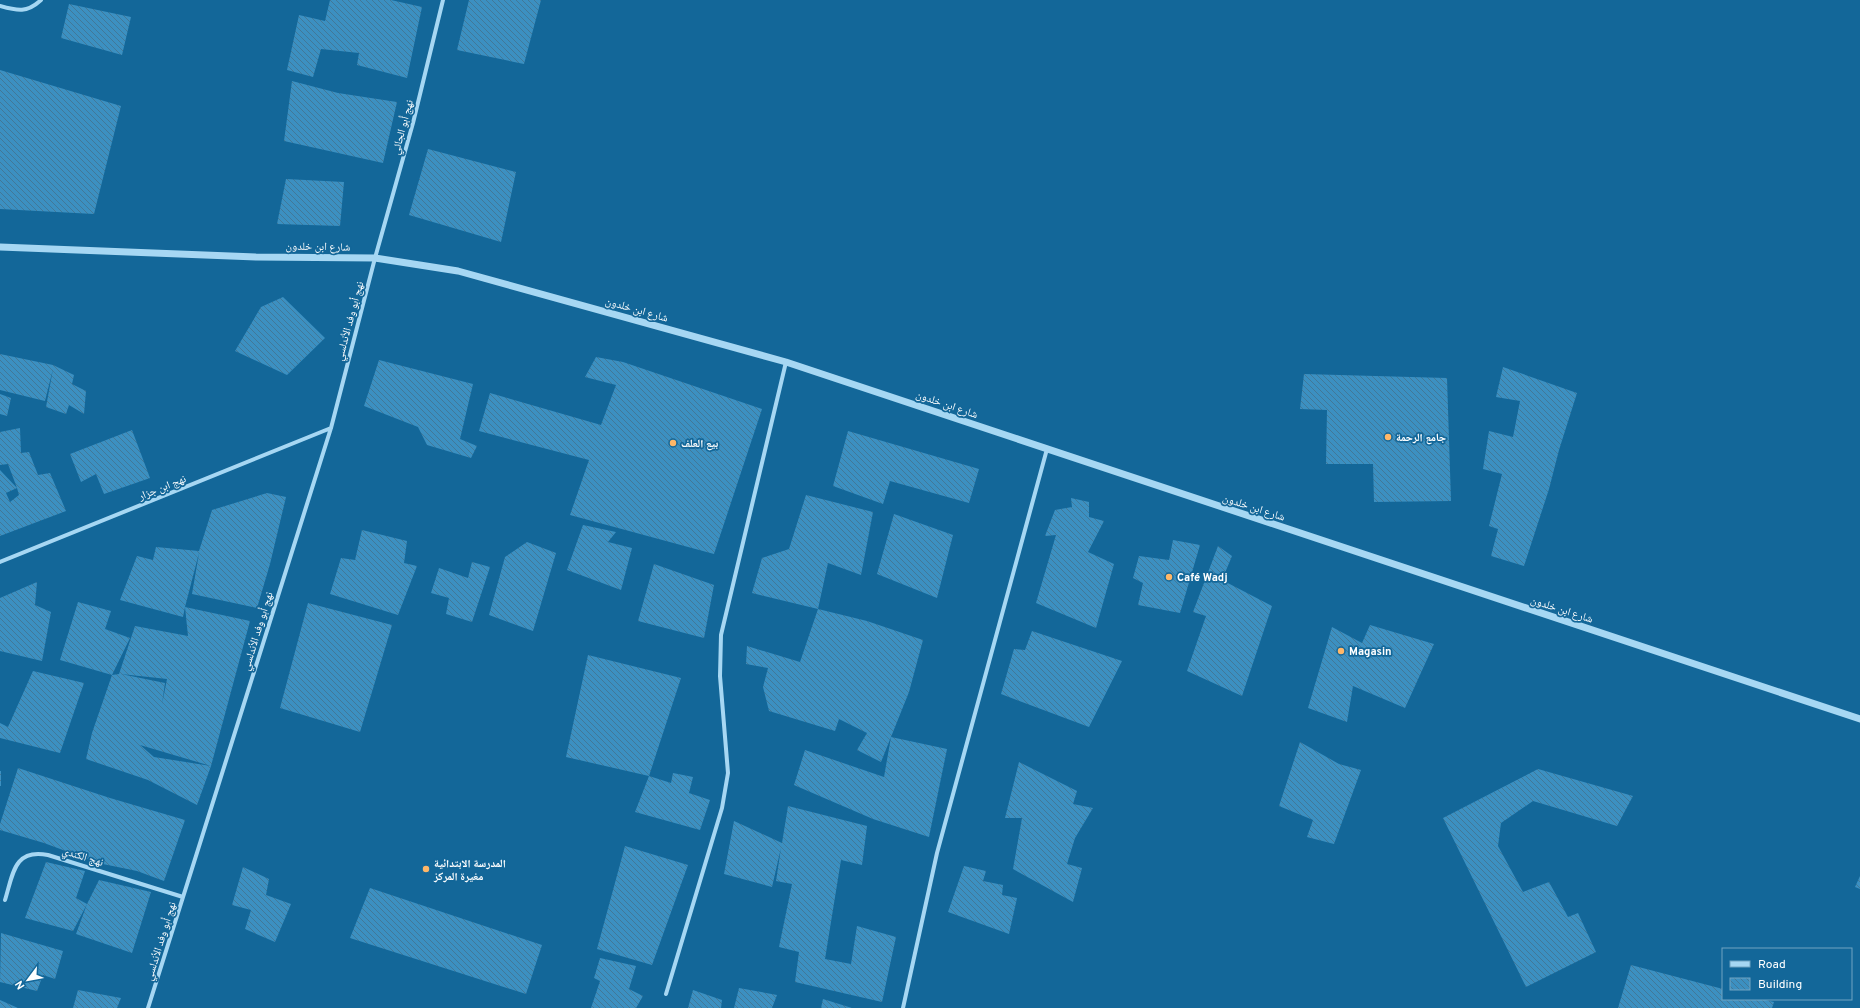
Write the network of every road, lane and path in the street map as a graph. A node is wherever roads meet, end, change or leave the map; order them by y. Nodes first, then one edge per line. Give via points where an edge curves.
1 (41, 0) edge
2 (443, 0) edge
3 (0, 6) edge
4 (0, 247) edge
5 (375, 258) junction
6 (786, 362) junction
7 (331, 428) junction
8 (1047, 449) junction
9 (0, 562) edge
10 (1860, 719) edge
11 (183, 897) junction
12 (5, 900) dead end
13 (666, 994) dead end
14 (148, 1008) edge
15 (903, 1008) edge

1 - 3 street via 34,7 20,11
2 - 5 street, نهج أبو الجائي via 413,123
4 - 5 street, شارع ابن خلدون via 256,257
5 - 6 street, شارع ابن خلدون via 458,271
5 - 7 street, نهج أبو وفد الأندلسي
6 - 8 street, شارع ابن خلدون
6 - 13 street via 721,635 720,676 728,772 722,808
7 - 9 street, نهج ابن جزار
7 - 11 street, نهج أبو وفد الأندلسي
8 - 10 street, شارع ابن خلدون
8 - 15 street via 937,853
11 - 12 street, نهج الكندي via 36,853 25,856 16,864
11 - 14 street, نهج أبو وفد الأندلسي

